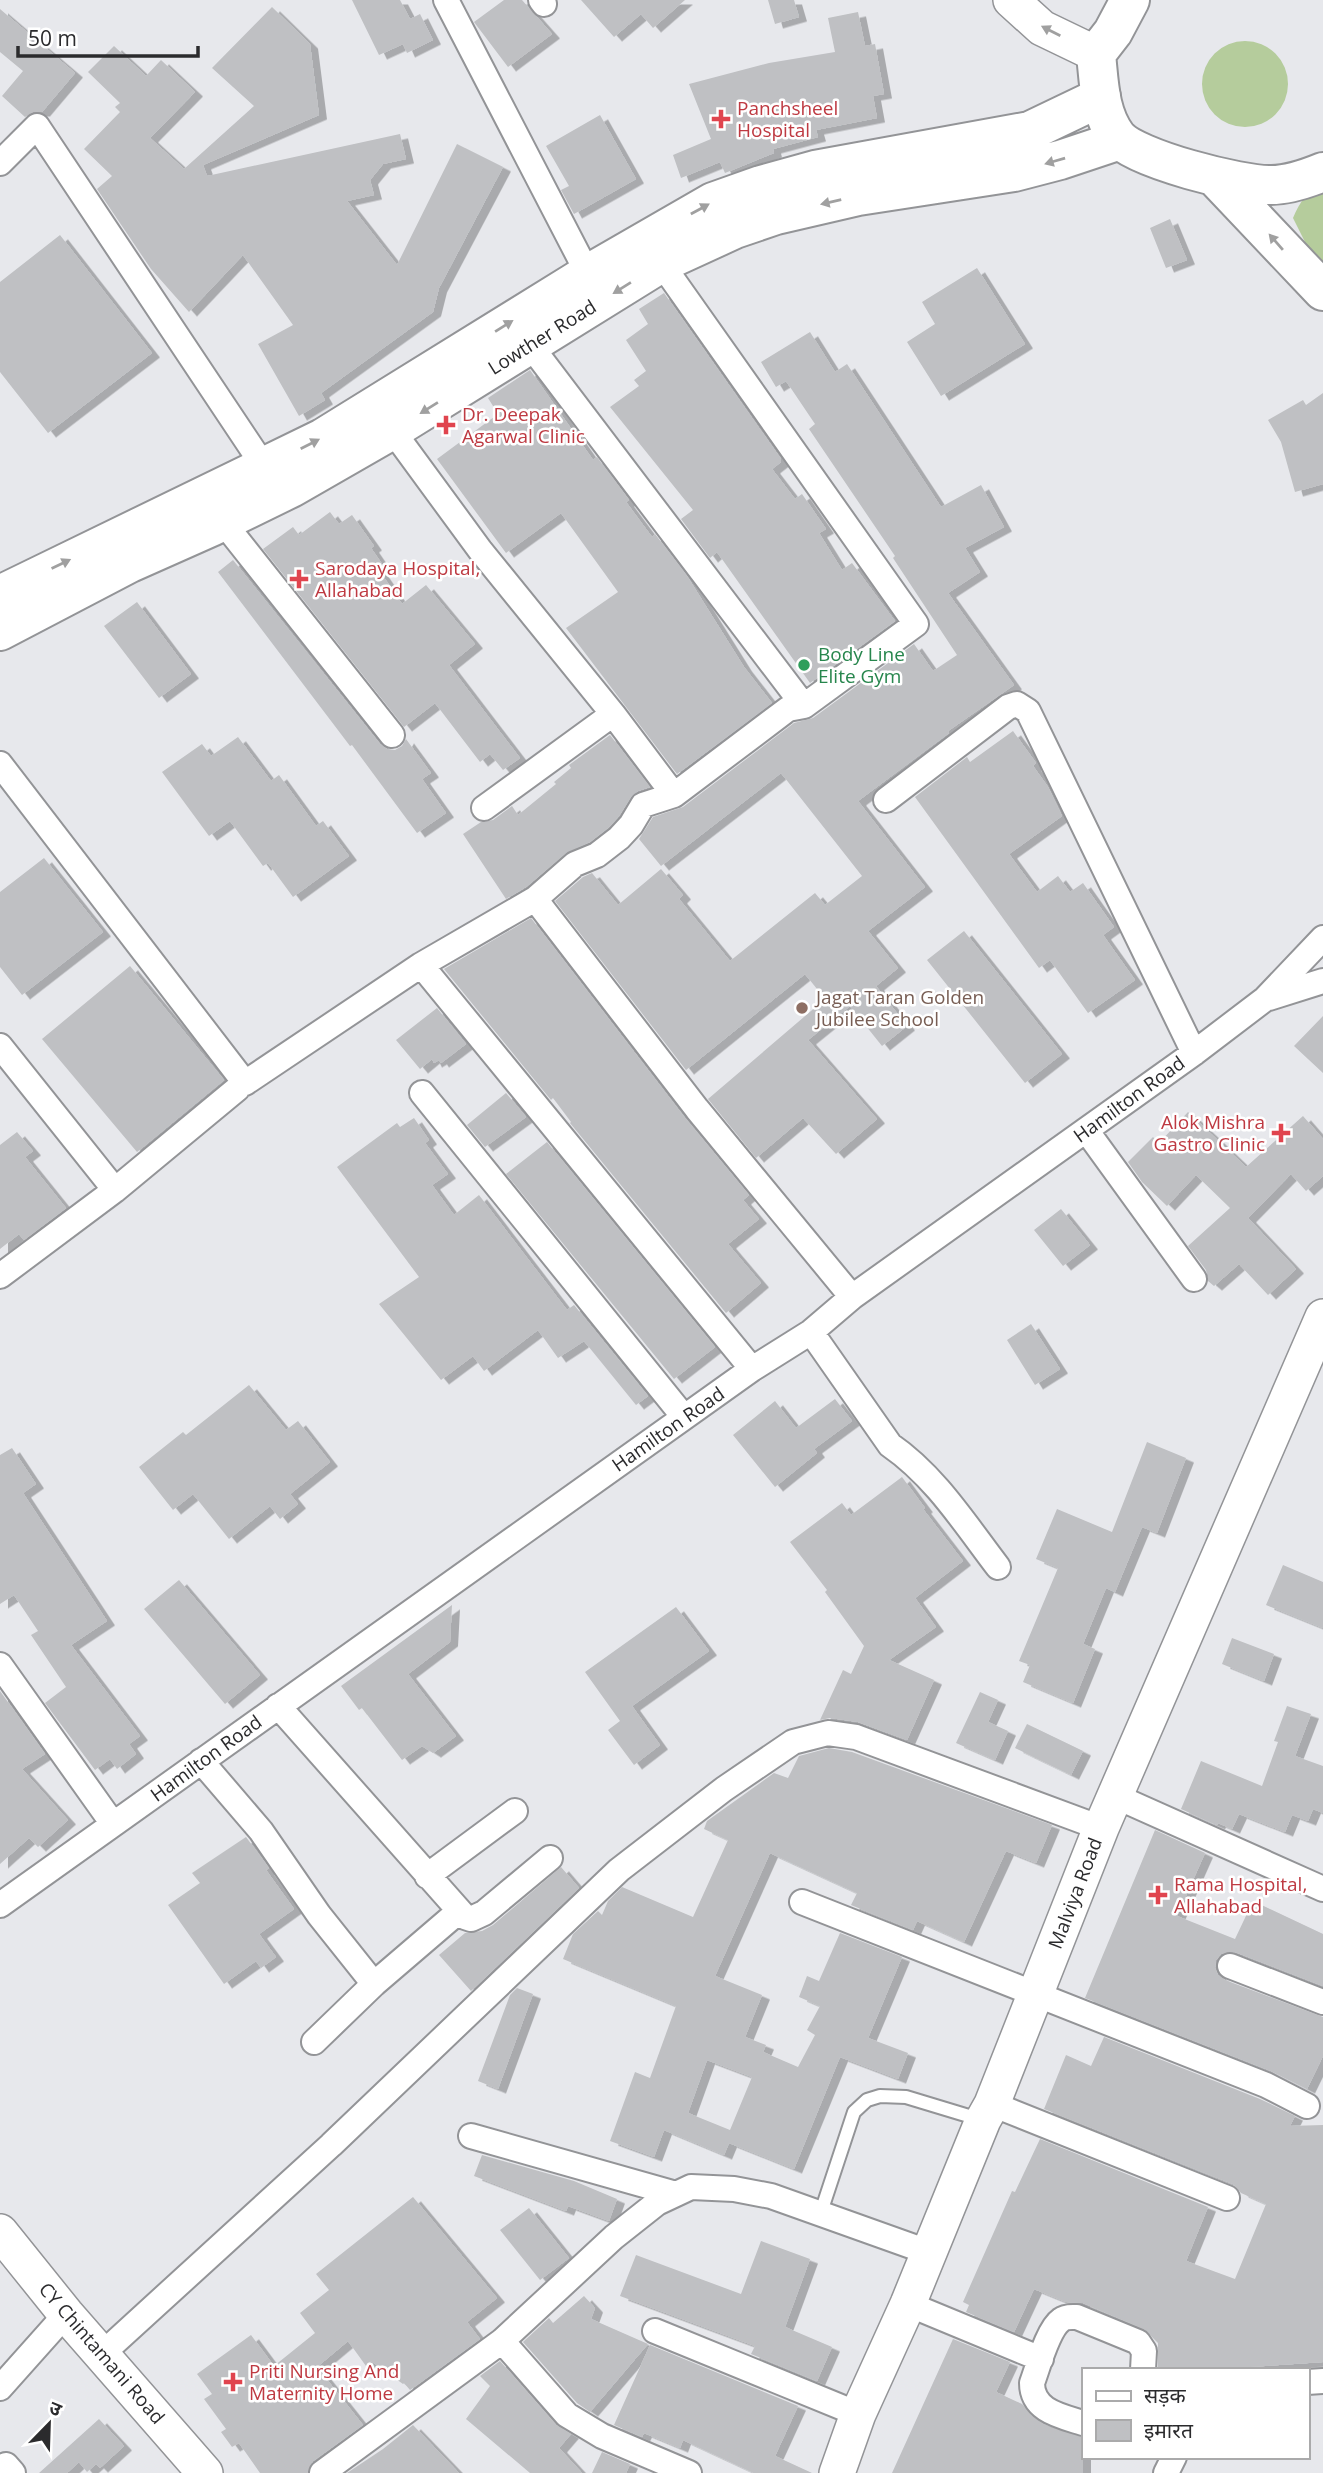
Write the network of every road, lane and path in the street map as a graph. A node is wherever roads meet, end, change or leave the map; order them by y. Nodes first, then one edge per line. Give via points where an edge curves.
1 (446, 0) edge
2 (1011, 0) edge
3 (1130, 0) edge
4 (1096, 54) junction
5 (1101, 97) junction
6 (1120, 140) junction
7 (0, 163) edge
8 (1323, 172) edge
9 (1215, 177) junction
10 (661, 263) junction
11 (588, 274) junction
12 (1323, 291) edge
13 (530, 345) junction
14 (392, 430) junction
15 (265, 468) junction
16 (223, 522) junction
17 (0, 595) edge
18 (0, 631) edge
19 (804, 706) junction
20 (613, 714) junction
21 (392, 735) dead end
22 (0, 764) edge
23 (674, 795) junction
24 (886, 800) dead end
25 (484, 808) dead end
26 (535, 899) junction
27 (1323, 938) edge
28 (421, 965) junction
29 (1323, 981) edge
30 (1265, 999) junction
31 (0, 1046) edge
32 (1194, 1053) junction
33 (237, 1090) dead end
34 (422, 1093) dead end
35 (1086, 1130) junction
36 (115, 1190) junction
37 (0, 1276) edge
38 (1194, 1279) dead end
39 (852, 1297) junction
40 (1323, 1317) edge
41 (811, 1332) junction
42 (752, 1369) junction
43 (684, 1417) junction
44 (998, 1567) dead end
45 (0, 1665) edge
46 (278, 1706) junction
47 (201, 1761) junction
48 (1115, 1796) junction
49 (515, 1811) dead end
50 (113, 1824) junction
51 (1101, 1828) junction
52 (550, 1858) dead end
53 (427, 1876) junction
54 (1323, 1889) edge
55 (2, 1899) edge
56 (802, 1902) dead end
57 (458, 1912) junction
58 (1230, 1966) dead end
59 (374, 1984) junction
60 (1036, 1993) junction
61 (1323, 2002) edge
62 (314, 2042) dead end
63 (1307, 2106) dead end
64 (988, 2112) junction
65 (471, 2136) dead end
66 (676, 2194) junction
67 (1227, 2198) dead end
68 (821, 2212) junction
69 (0, 2231) edge
70 (928, 2252) junction
71 (908, 2304) junction
72 (66, 2314) junction
73 (655, 2331) dead end
74 (502, 2341) junction
75 (102, 2354) junction
76 (1041, 2359) junction
77 (1143, 2368) edge
78 (0, 2388) edge
79 (858, 2414) junction
80 (1082, 2423) edge
81 (205, 2473) edge
82 (322, 2473) edge
83 (690, 2473) edge
84 (837, 2473) edge

1 - 11 street
4 -> 2 street via 1042,28
3 - 4 main road
4 - 5 main road
5 - 6 main road via 1107,122
11 -> 5 main road, Lowther Road via 713,202 761,185 815,170 1030,131
6 - 9 main road via 1148,155
6 -> 10 main road, Lowther Road via 1014,172 858,196 776,215
7 - 15 street via 37,126
8 - 9 main road via 1270,186
12 -> 9 main road
10 -> 13 main road, Lowther Road
10 - 19 street via 916,624
15 -> 11 main road, Lowther Road via 323,438
13 -> 14 main road, Lowther Road
13 - 19 street
14 - 16 main road, Lowther Road
14 - 20 street via 480,550
17 -> 15 main road, Lowther Road
16 - 18 main road, Lowther Road via 130,563
16 - 21 street
19 - 23 street via 788,709
20 - 23 street
20 - 25 street
22 - 28 street via 245,1083
23 - 26 street via 643,805 619,838 575,864
24 - 32 street via 1007,707 1017,704 1028,711
26 - 28 street
26 - 39 street
27 - 30 street, Hamilton Road
28 - 42 street
29 - 30 street
30 - 32 street, Hamilton Road
31 - 36 street
32 - 35 street, Hamilton Road
33 - 36 street
34 - 43 street
35 - 38 street
35 - 39 street, Hamilton Road
36 - 37 street
39 - 41 street, Hamilton Road
40 - 48 street, Malviya Road
41 - 42 street, Hamilton Road
41 - 44 street via 890,1445 942,1493
42 - 43 street, Hamilton Road
43 - 46 street, Hamilton Road
45 - 50 street
46 - 47 street, Hamilton Road
46 - 53 street
47 - 50 street, Hamilton Road
47 - 59 street via 261,1831
48 - 51 street, Malviya Road
48 - 54 street
49 - 53 street
50 - 55 street, Hamilton Road
51 - 60 street, Malviya Road
51 - 75 street via 856,1737 828,1733 793,1742 619,1870 331,2145
52 - 57 street via 476,1917
53 - 57 street
56 - 60 street
57 - 59 street
58 - 61 street
59 - 62 street
60 - 63 street via 1266,2085
60 - 64 street, Malviya Road
64 - 67 street
64 - 68 lane via 906,2097 867,2100 855,2112
64 - 70 street, Malviya Road
65 - 66 street
66 - 68 street via 691,2187 734,2189
66 - 74 street via 614,2237
68 - 70 street
69 - 72 street, CY Chintamani Road
70 - 71 street, Malviya Road
71 - 76 street
71 - 79 street, Malviya Road
72 - 75 street, CY Chintamani Road
72 - 78 street
73 - 79 street
74 - 82 street
74 - 83 street via 567,2415 602,2436
75 - 81 street, CY Chintamani Road
76 - 77 street via 1051,2332 1068,2316 1138,2342 1144,2351
76 - 80 street via 1032,2382 1037,2400 1046,2411
79 - 84 street, Malviya Road

